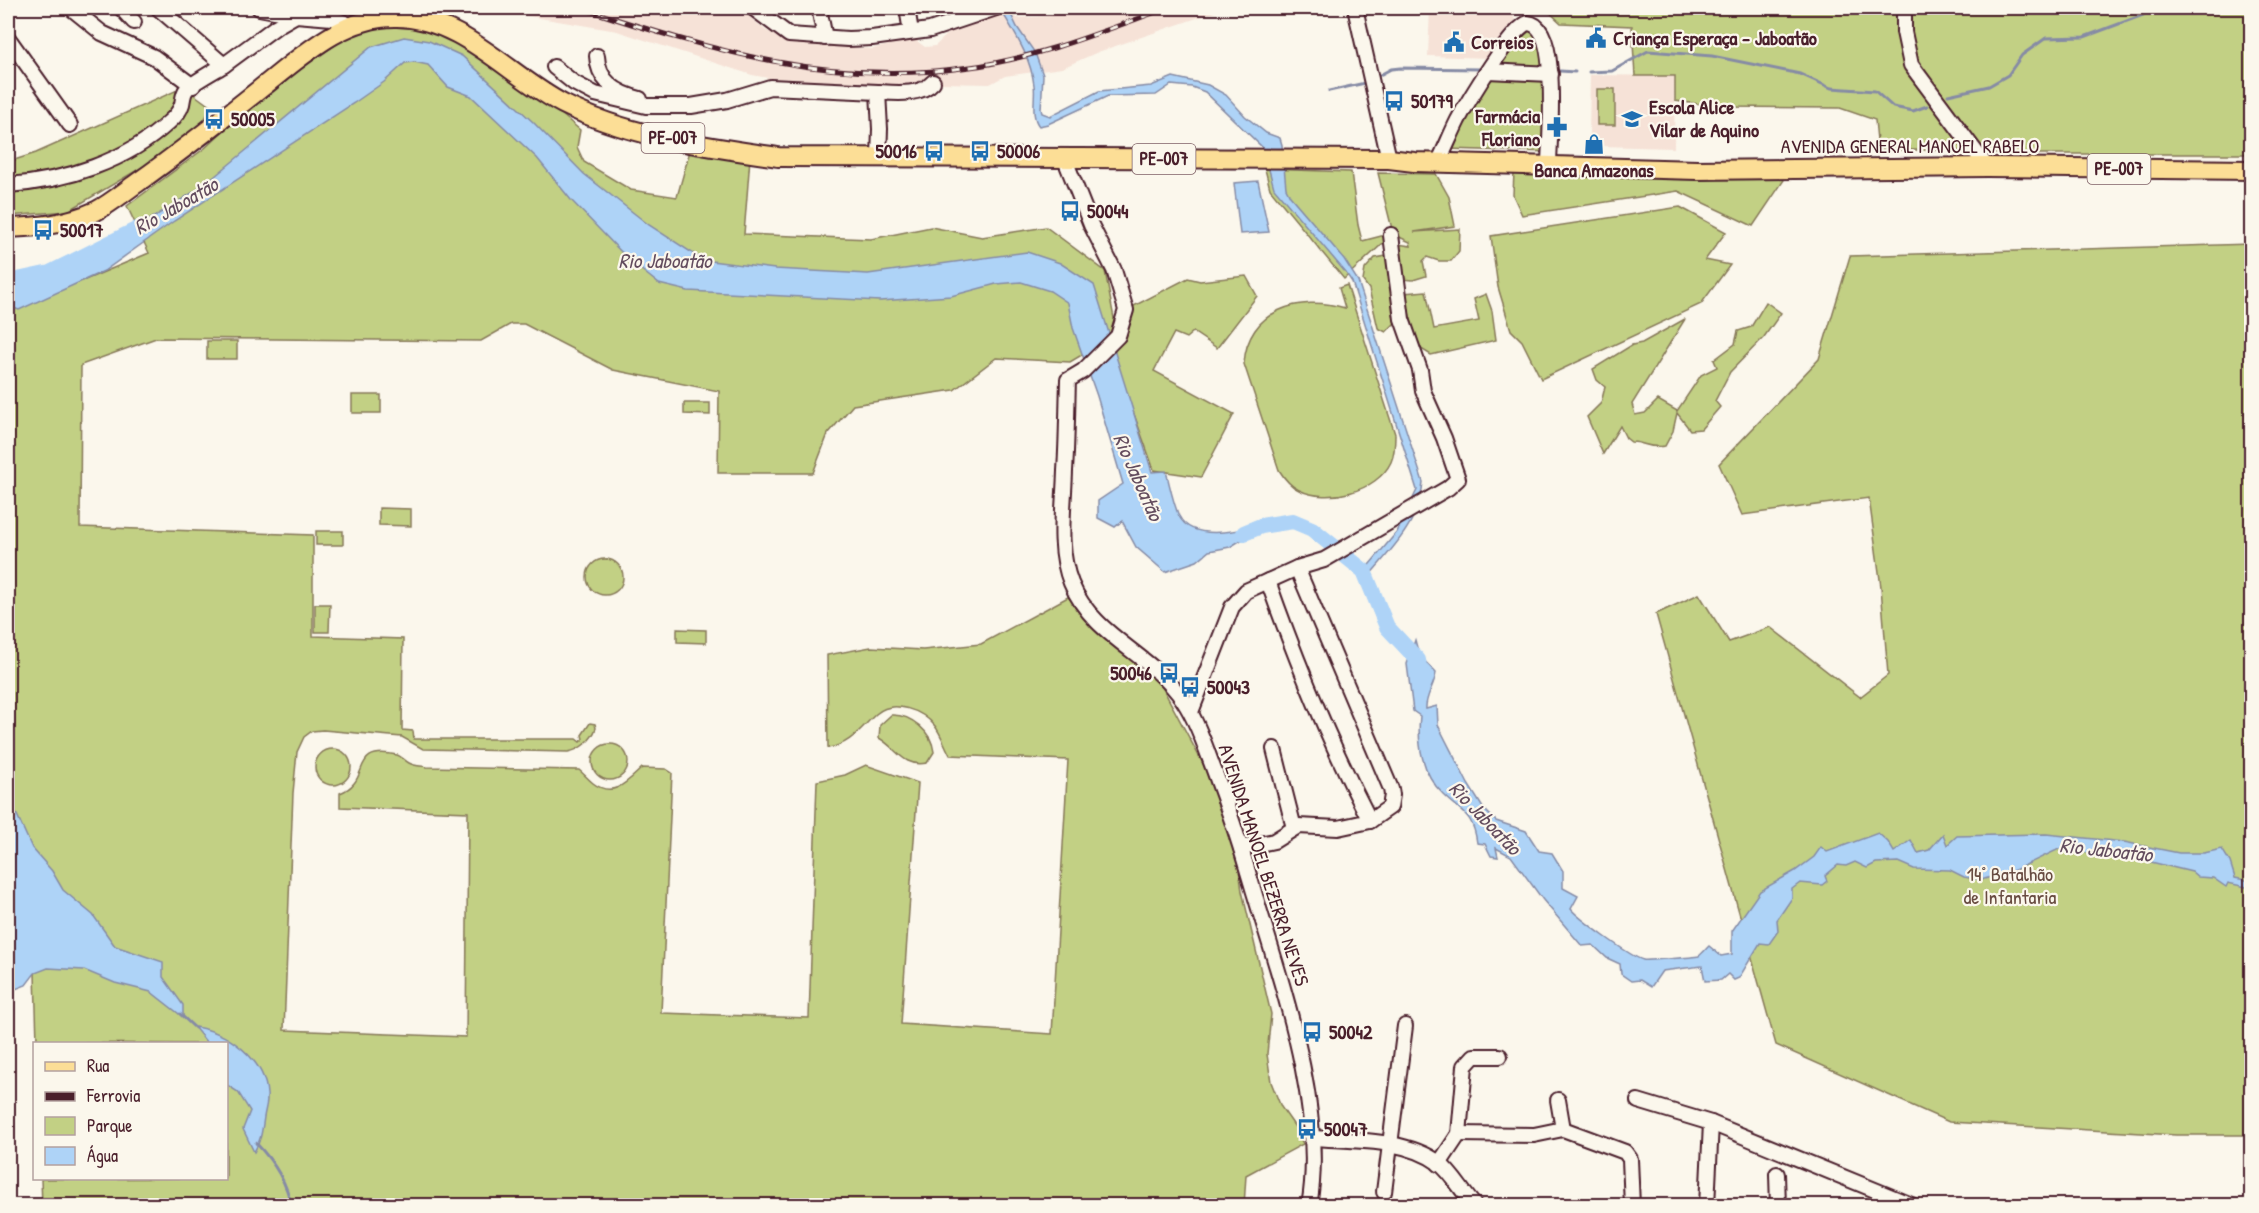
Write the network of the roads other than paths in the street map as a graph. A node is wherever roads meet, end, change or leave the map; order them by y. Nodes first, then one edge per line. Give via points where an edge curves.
1 (71, 8) edge
2 (122, 8) edge
3 (158, 8) edge
4 (259, 8) edge
5 (753, 8) edge
6 (819, 8) edge
7 (908, 8) edge
8 (996, 8) edge
9 (1355, 8) edge
10 (1904, 8) edge
11 (296, 15) junction
12 (134, 22) dead end
13 (354, 26) junction
14 (910, 32) junction
15 (8, 38) edge
16 (825, 38) junction
17 (597, 56) dead end
18 (224, 64) junction
19 (554, 67) dead end
20 (1488, 71) junction
21 (1551, 74) junction
22 (933, 82) dead end
23 (193, 86) junction
24 (878, 92) junction
25 (676, 107) junction
26 (70, 125) dead end
27 (879, 157) junction
28 (1064, 157) junction
29 (1389, 159) junction
30 (1438, 163) junction
31 (1549, 165) junction
32 (1987, 167) junction
33 (2252, 170) edge
34 (8, 185) edge
35 (8, 228) edge
36 (1391, 235) dead end
37 (1297, 568) junction
38 (1268, 581) junction
39 (1191, 712) junction
40 (1274, 749) dead end
41 (1370, 821) junction
42 (1294, 828) junction
43 (1241, 848) junction
44 (1405, 1026) dead end
45 (1500, 1056) dead end
46 (1558, 1100) dead end
47 (1638, 1101) dead end
48 (1711, 1123) junction
49 (1563, 1129) junction
50 (1459, 1134) junction
51 (1312, 1137) junction
52 (1390, 1144) junction
53 (1439, 1164) junction
54 (1777, 1174) dead end
55 (1384, 1192) dead end
56 (1470, 1201) edge
57 (1309, 1206) edge
58 (1455, 1206) edge
59 (1632, 1206) edge
60 (1707, 1206) edge
61 (1778, 1206) edge
62 (1914, 1206) edge

1 - 23 street via 102,33 154,57
2 - 12 street
3 - 18 street
4 - 11 street
5 - 16 street via 789,35
6 - 16 street
7 - 14 street
8 - 14 street via 930,30
9 - 29 street
10 - 32 street via 1911,65
11 - 13 street via 332,18
11 - 18 street
13 - 27 main road, AVENIDA GENERAL MANOEL RABELO / PE-007 via 367,20 397,17 424,21 461,36 563,104 610,124 778,157
13 - 35 main road, AVENIDA GENERAL MANOEL RABELO / PE-007 via 337,31 316,45 213,127 98,210 68,221
14 - 16 street via 872,38
15 - 26 street
17 - 25 street via 599,74 620,91
18 - 23 street
19 - 25 street via 595,94 646,106
20 - 21 street
20 - 21 street via 1519,27 1532,23 1545,40
20 - 30 street
21 - 31 street
22 - 24 street via 916,91
23 - 34 street via 185,91 181,107 171,120 122,153 72,175
24 - 25 street via 770,87 727,100
24 - 27 street
27 - 28 main road, AVENIDA GENERAL MANOEL RABELO / PE-007
28 - 29 main road, AVENIDA GENERAL MANOEL RABELO / PE-007
28 - 39 street, AVENIDA MANOEL BEZERRA NEVES via 1114,270 1126,310 1114,342 1068,380 1064,559 1070,582 1092,618 1159,671
29 - 30 main road, AVENIDA GENERAL MANOEL RABELO / PE-007
30 - 31 main road, AVENIDA GENERAL MANOEL RABELO / PE-007
31 - 32 main road, AVENIDA GENERAL MANOEL RABELO / PE-007 via 1697,170
32 - 33 main road, AVENIDA GENERAL MANOEL RABELO / PE-007
36 - 37 street via 1402,319 1424,391 1458,479 1324,560
37 - 38 street
37 - 41 street via 1391,789 1390,807
38 - 39 street via 1246,591 1232,607
38 - 41 street via 1336,752
39 - 43 street, AVENIDA MANOEL BEZERRA NEVES
40 - 42 street
41 - 42 street via 1338,828
42 - 43 street via 1274,841
43 - 51 street, AVENIDA MANOEL BEZERRA NEVES via 1295,1035
44 - 52 street
45 - 50 street via 1474,1056 1465,1066
46 - 49 street
47 - 48 street
48 - 60 street
48 - 62 street
49 - 50 street via 1534,1135
49 - 59 street via 1625,1152 1630,1159
50 - 53 street
51 - 52 street
51 - 57 street, AVENIDA MANOEL BEZERRA NEVES
52 - 53 street via 1423,1154
52 - 55 street
53 - 56 street
54 - 61 street
56 - 58 street

